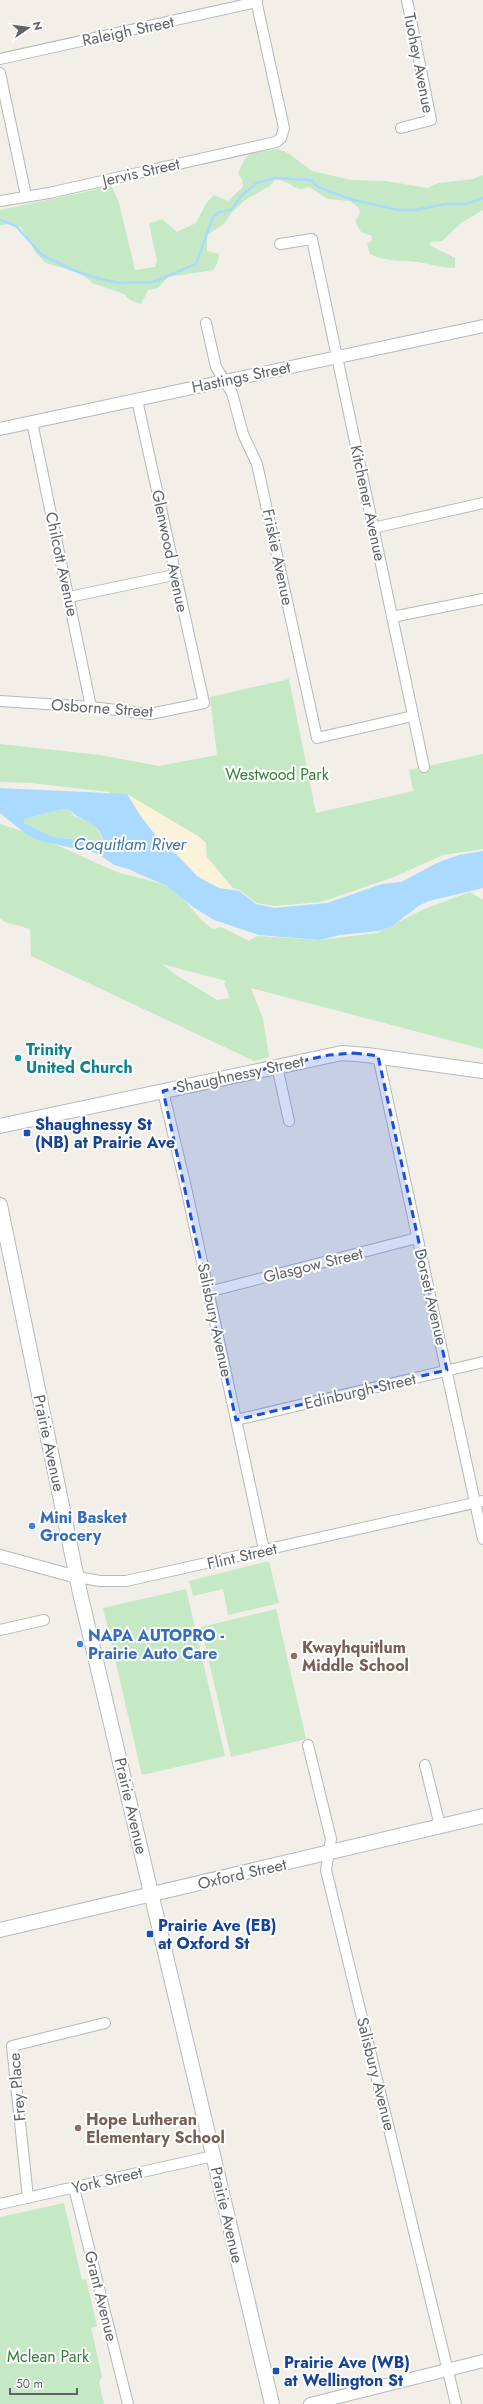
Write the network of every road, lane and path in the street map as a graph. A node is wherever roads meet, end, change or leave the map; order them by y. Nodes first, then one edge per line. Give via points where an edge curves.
1 (407, 0) edge
2 (257, 1) edge
3 (0, 59) edge
4 (0, 73) edge
5 (400, 128) dead end
6 (26, 196) junction
7 (0, 202) edge
8 (280, 244) dead end
9 (206, 324) dead end
10 (483, 326) edge
11 (338, 357) junction
12 (224, 381) junction
13 (137, 400) junction
14 (32, 422) junction
15 (0, 429) edge
16 (483, 504) edge
17 (373, 528) junction
18 (174, 575) junction
19 (69, 597) junction
20 (483, 600) edge
21 (392, 617) junction
22 (0, 701) edge
23 (204, 703) joint
24 (91, 707) junction
25 (413, 716) junction
26 (424, 767) dead end
27 (378, 1056) junction
28 (278, 1066) junction
29 (483, 1071) edge
30 (163, 1091) junction
31 (289, 1121) dead end
32 (0, 1126) edge
33 (0, 1206) edge
34 (417, 1238) junction
35 (208, 1292) junction
36 (483, 1362) edge
37 (447, 1370) junction
38 (236, 1420) junction
39 (479, 1502) edge
40 (483, 1538) edge
41 (264, 1550) junction
42 (0, 1556) edge
43 (77, 1576) junction
44 (44, 1620) dead end
45 (0, 1630) edge
46 (308, 1744) dead end
47 (426, 1765) dead end
48 (483, 1816) edge
49 (440, 1826) junction
50 (329, 1853) junction
51 (152, 1895) junction
52 (0, 1930) edge
53 (104, 2023) dead end
54 (213, 2156) junction
55 (74, 2188) junction
56 (28, 2198) junction
57 (0, 2204) edge
58 (483, 2361) edge
59 (448, 2369) junction
60 (128, 2404) edge
61 (272, 2404) edge
62 (310, 2404) edge
63 (456, 2404) edge

1 - 5 street, Tuohey Avenue via 431,120
2 - 3 street, Raleigh Street
2 - 6 street, Jervis Street via 284,128 281,138 276,142
4 - 6 street
6 - 7 street, Jervis Street
8 - 11 street, Kitchener Avenue via 312,239
9 - 12 street, Friskie Avenue via 216,367
10 - 11 street, Hastings Street
11 - 12 street, Hastings Street
11 - 17 street, Kitchener Avenue
12 - 13 street, Hastings Street
12 - 25 street, Friskie Avenue via 232,393 243,434 257,464 317,738
13 - 14 street, Hastings Street
13 - 18 street, Glenwood Avenue
14 - 15 street, Hastings Street
14 - 19 street, Chilcott Avenue
16 - 17 street
17 - 21 street, Kitchener Avenue
18 - 19 street
18 - 23 street, Glenwood Avenue
19 - 24 street, Chilcott Avenue
20 - 21 street
21 - 25 street, Kitchener Avenue
22 - 24 street, Osborne Street
23 - 24 street, Osborne Street via 150,714
25 - 26 street, Kitchener Avenue
27 - 28 main road, Shaughnessy Street via 342,1053
27 - 29 main road, Shaughnessy Street
27 - 34 street, Dorset Avenue
28 - 30 main road, Shaughnessy Street
28 - 31 street
30 - 32 main road, Shaughnessy Street
30 - 35 street, Salisbury Avenue
33 - 43 main road, Prairie Avenue
34 - 35 street, Glasgow Street
34 - 37 street, Dorset Avenue
35 - 38 street, Salisbury Avenue
36 - 37 street, Edinburgh Street
37 - 38 street, Edinburgh Street
37 - 39 street, Dorset Avenue
38 - 41 street, Salisbury Avenue
39 - 40 street, Dorset Avenue
39 - 41 street, Flint Street
41 - 43 street, Flint Street via 126,1581 100,1581
42 - 43 street, Flint Street
43 - 51 main road, Prairie Avenue
44 - 45 street
46 - 50 street, Salisbury Avenue via 331,1839
47 - 49 street
48 - 49 main road, Oxford Street
49 - 50 main road, Oxford Street
50 - 51 main road, Oxford Street
50 - 59 street, Salisbury Avenue via 326,1870
51 - 52 main road, Oxford Street
51 - 54 main road, Prairie Avenue
53 - 56 street, Frey Place via 12,2046
54 - 55 street, York Street
54 - 61 main road, Prairie Avenue
55 - 56 street, York Street
55 - 60 street, Grant Avenue
56 - 57 street, York Street
58 - 59 street
59 - 62 street
59 - 63 street, Salisbury Avenue

